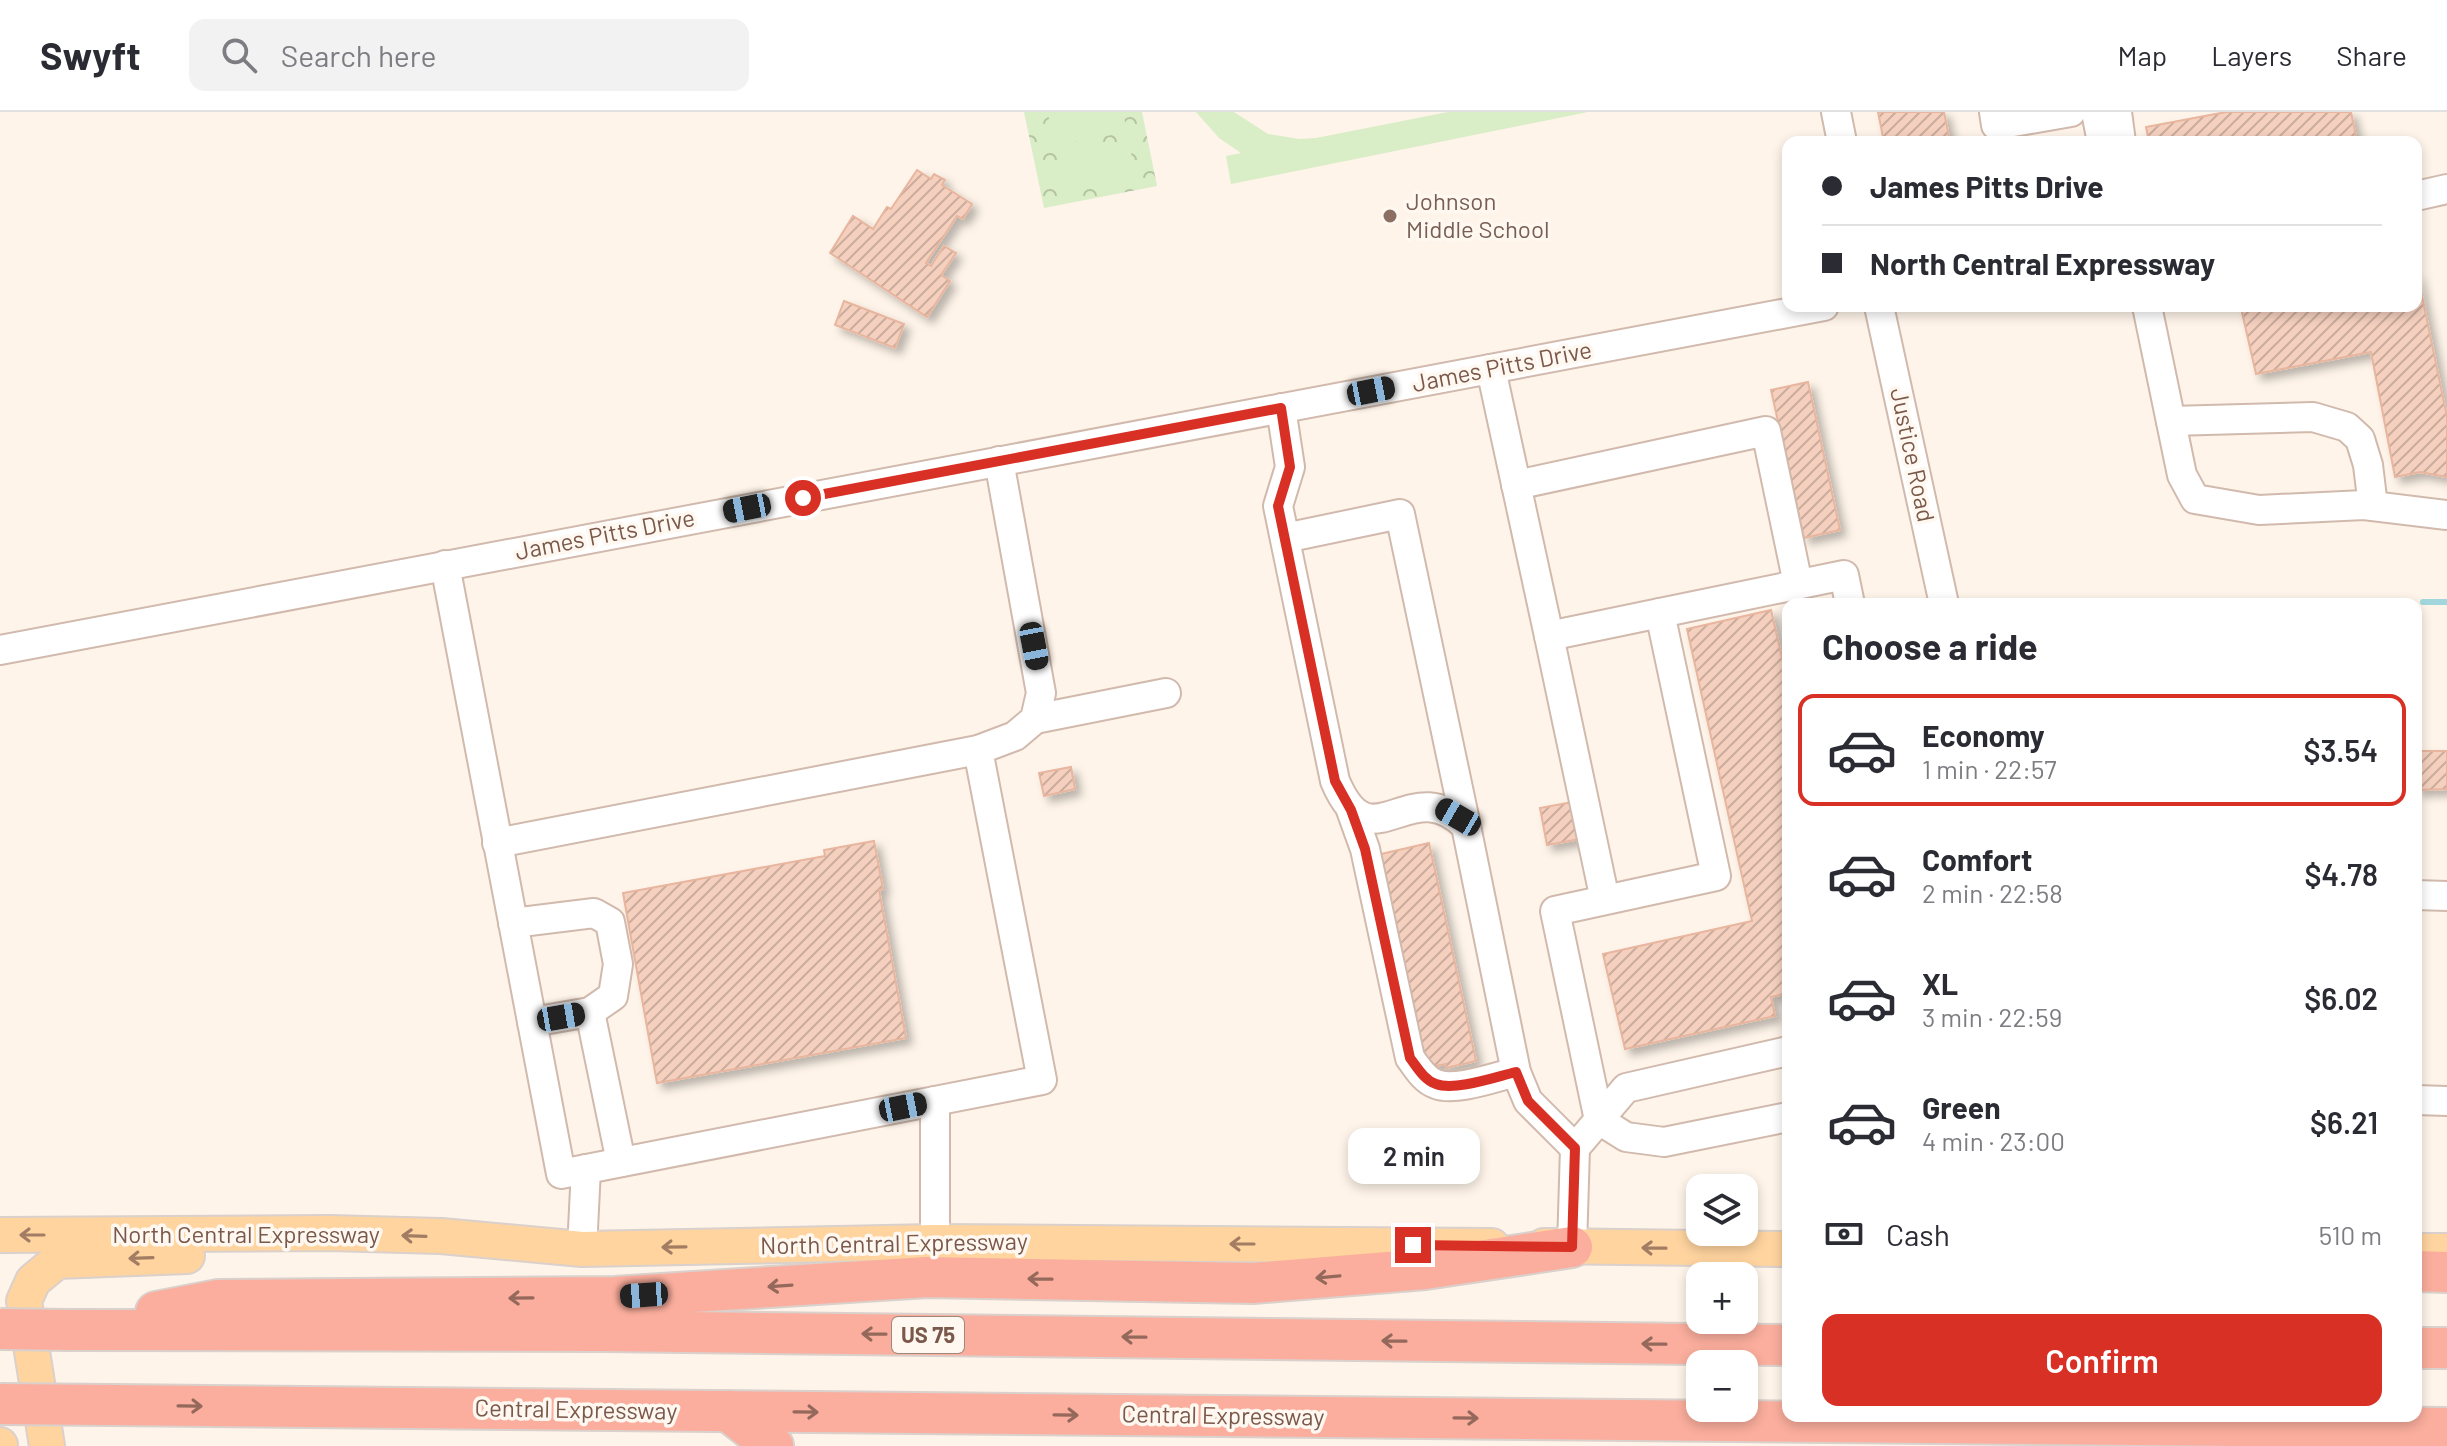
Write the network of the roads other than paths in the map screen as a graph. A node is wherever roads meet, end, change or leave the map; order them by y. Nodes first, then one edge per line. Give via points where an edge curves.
1 (1836, 112) edge
2 (1994, 112) edge
3 (2071, 112) edge
4 (2096, 112) edge
5 (2117, 112) edge
6 (1841, 136) edge
7 (2101, 136) edge
8 (2120, 136) edge
9 (2447, 189) edge
10 (2422, 195) edge
11 (1792, 312) edge
12 (1880, 312) edge
13 (2148, 312) edge
14 (1491, 369) junction
15 (1281, 408) junction
16 (2171, 421) junction
17 (999, 461) junction
18 (1516, 485) junction
19 (2373, 506) junction
20 (2447, 515) edge
21 (1285, 538) junction
22 (445, 565) junction
23 (1798, 584) junction
24 (1849, 598) edge
25 (1943, 598) edge
26 (1660, 613) junction
27 (1549, 636) junction
28 (0, 650) edge
29 (1166, 693) dead end
30 (1035, 719) junction
31 (978, 750) junction
32 (1351, 810) junction
33 (1466, 826) junction
34 (497, 843) junction
35 (2422, 895) edge
36 (2447, 896) edge
37 (1605, 900) junction
38 (513, 923) junction
39 (590, 1012) junction
40 (532, 1022) junction
41 (1782, 1052) edge
42 (1516, 1072) junction
43 (2422, 1100) edge
44 (935, 1101) junction
45 (2447, 1101) edge
46 (1782, 1118) edge
47 (1599, 1120) junction
48 (1575, 1148) junction
49 (621, 1162) junction
50 (586, 1169) junction
51 (329, 1233) junction
52 (0, 1235) edge
53 (935, 1242) junction
54 (1572, 1247) junction
55 (582, 1249) junction
56 (1782, 1249) edge
57 (2422, 1251) edge
58 (2447, 1251) edge
59 (2422, 1271) edge
60 (2447, 1272) edge
61 (0, 1329) edge
62 (69, 1330) junction
63 (1782, 1345) edge
64 (2422, 1348) edge
65 (2447, 1348) edge
66 (0, 1404) edge
67 (728, 1411) junction
68 (1782, 1421) edge
69 (1840, 1422) edge
70 (2447, 1428) edge
71 (47, 1446) edge
72 (773, 1446) edge

1 - 6 street
2 - 3 street via 1996,125
4 - 7 street
5 - 8 street
9 - 10 street
11 - 14 street, James Pitts Drive
12 - 25 street, Justice Road
13 - 16 street
14 - 15 street, James Pitts Drive
14 - 18 street
15 - 17 street, James Pitts Drive
15 - 21 street via 1290,467 1278,506
16 - 19 street via 2182,475 2195,499 2259,510
16 - 19 street via 2313,417 2347,427 2360,439
17 - 22 street, James Pitts Drive
17 - 30 street via 1040,677
18 - 23 street via 1766,431
18 - 27 street
19 - 20 street
21 - 32 street via 1335,781
21 - 33 street via 1400,514
22 - 28 street, James Pitts Drive
22 - 34 street
23 - 24 street via 1844,575
23 - 26 street
26 - 27 street
26 - 37 street via 1716,876
27 - 37 street
29 - 30 street
30 - 31 street via 1015,736
31 - 34 street
31 - 44 street via 1042,1080
32 - 33 street via 1371,821 1411,808 1443,809
32 - 42 street via 1365,849 1410,1058 1434,1084 1451,1087
33 - 42 street
34 - 38 street
35 - 36 street
37 - 47 street via 1555,911
38 - 39 street via 594,913 610,922 618,964 613,996
38 - 40 street
39 - 40 street
39 - 49 street
40 - 50 street via 561,1174
41 - 47 street via 1626,1088
42 - 48 street via 1528,1101
43 - 45 street
44 - 49 street
44 - 53 street
46 - 47 street via 1664,1142 1626,1137
47 - 48 street
48 - 54 street
49 - 50 street
50 - 55 street
51 -> 52 main road, North Central Expressway
55 -> 51 main road, North Central Expressway via 441,1236
51 -> 71 main road via 212,1255 57,1261 33,1281 24,1301
54 -> 53 main road, North Central Expressway
53 -> 55 main road, North Central Expressway
56 -> 54 main road, North Central Expressway
54 -> 62 highway via 1425,1269 1253,1283 927,1277 615,1297 218,1300
57 - 58 main road
59 - 60 highway
61 - 62 highway, US 75, bridge
63 -> 62 highway, US 75
64 - 65 highway
66 -> 67 highway, Central Expressway, bridge
67 -> 68 highway, Central Expressway
67 - 72 highway
69 -> 70 highway, Central Expressway

